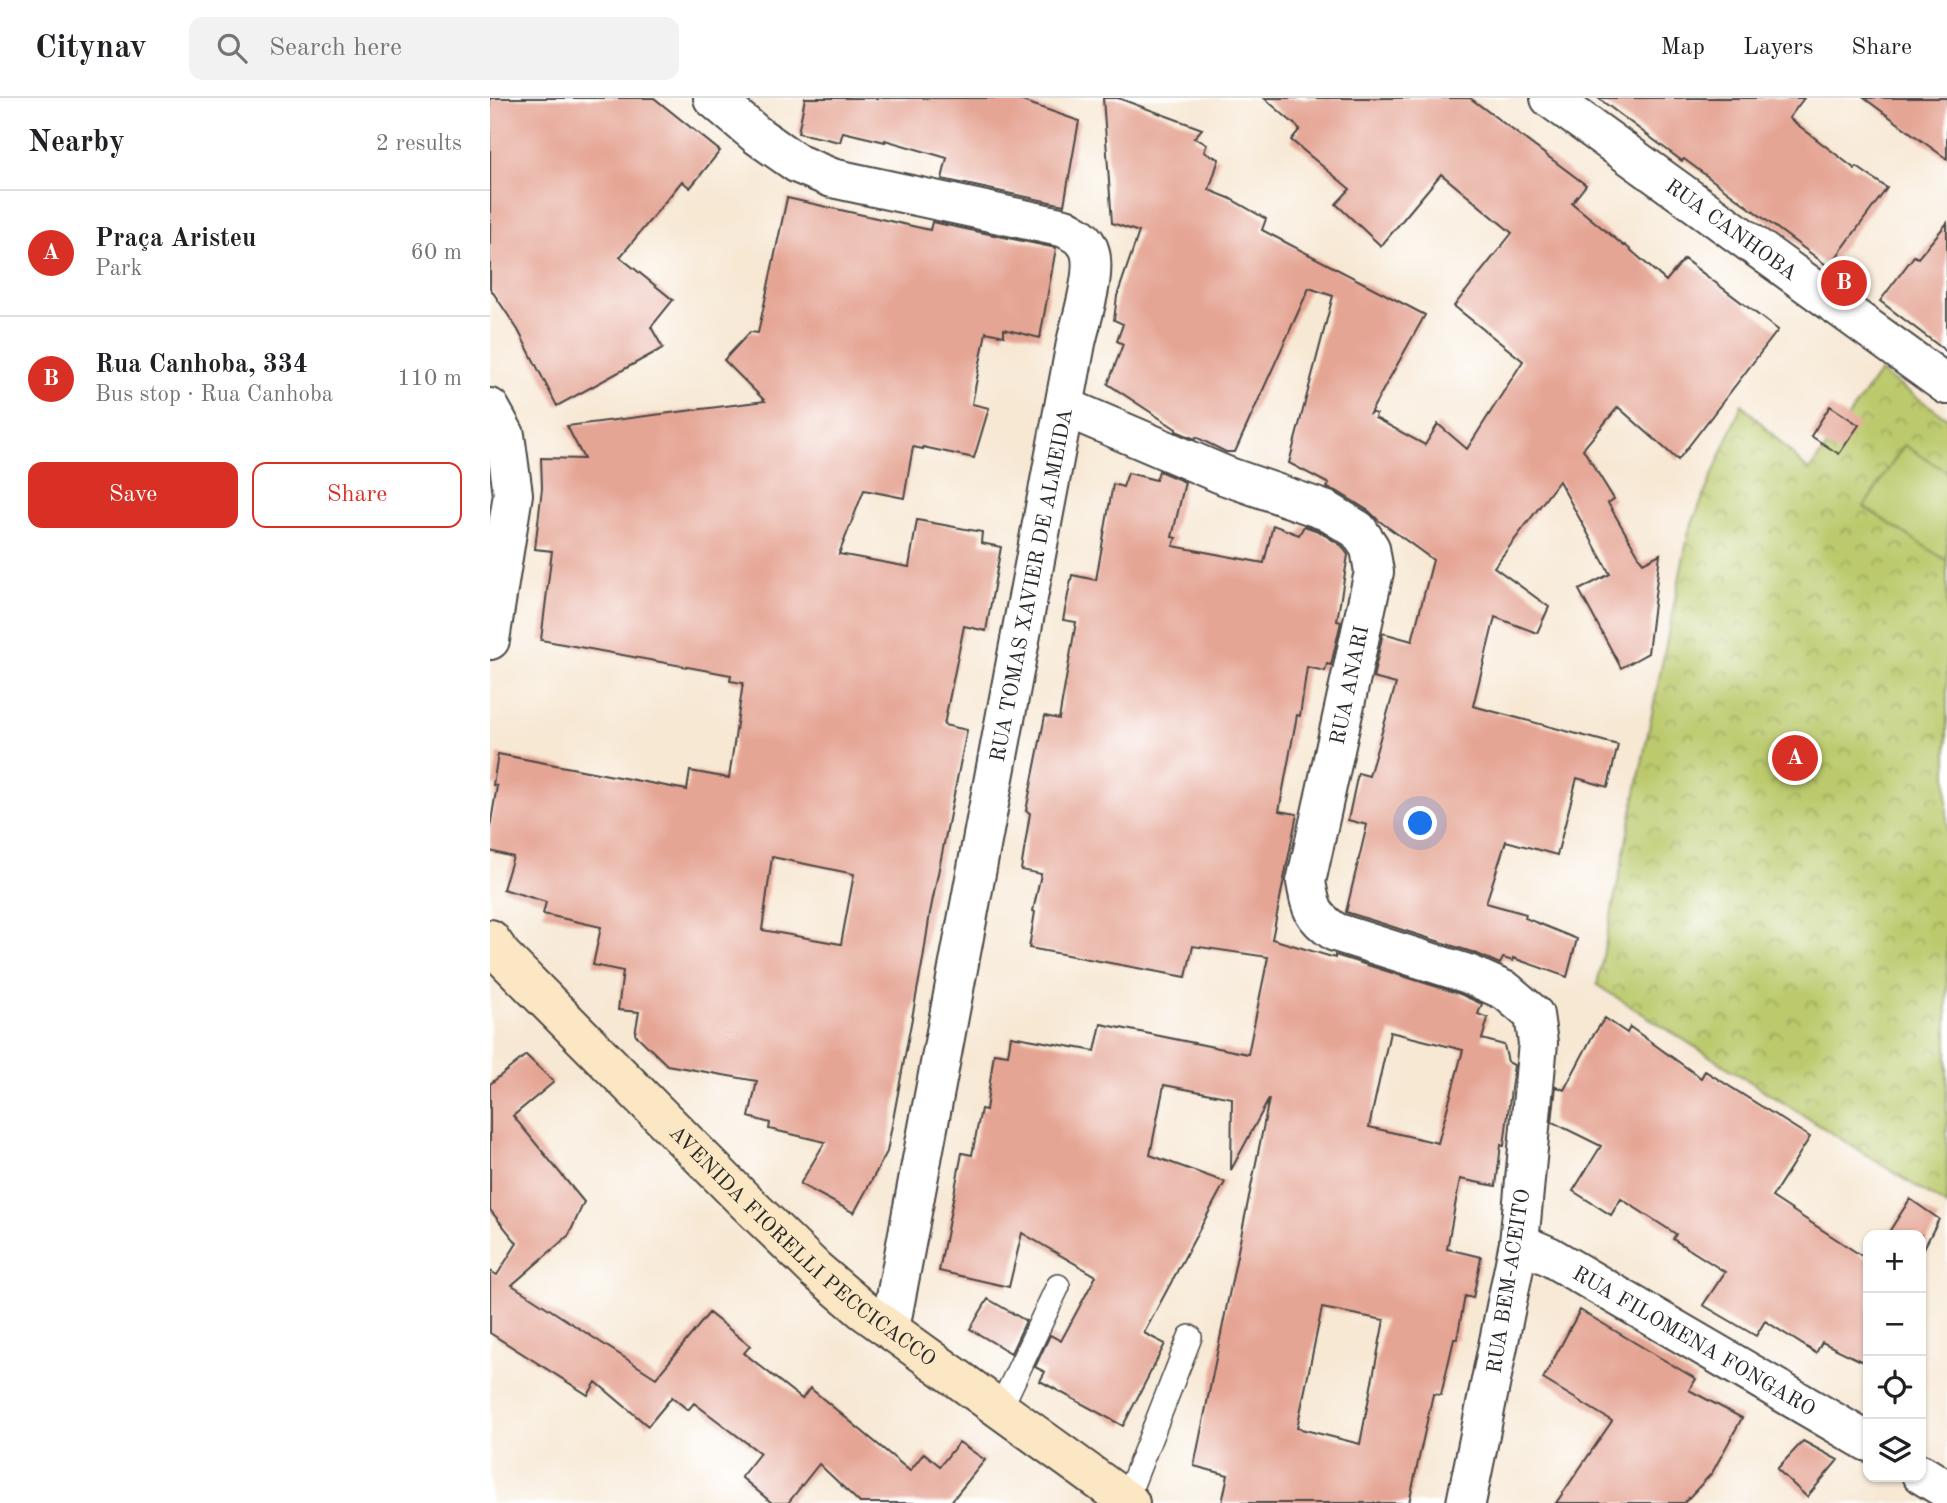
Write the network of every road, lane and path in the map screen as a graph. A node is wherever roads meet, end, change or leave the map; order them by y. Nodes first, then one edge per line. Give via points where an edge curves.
1 (713, 98) edge
2 (1550, 98) edge
3 (1947, 385) edge
4 (1065, 407) junction
5 (490, 408) edge
6 (490, 640) edge
7 (494, 948) edge
8 (1534, 1015) joint
9 (1519, 1243) junction
10 (1058, 1286) dead end
11 (890, 1329) junction
12 (1190, 1337) dead end
13 (1000, 1409) junction
14 (1863, 1439) edge
15 (1926, 1477) edge
16 (1947, 1490) edge
17 (1128, 1502) edge
18 (1466, 1503) edge

1 - 4 street, RUA TOMAS XAVIER DE ALMEIDA via 798,164 832,178 1065,228 1079,235 1092,261
2 - 3 street, RUA CANHOBA
4 - 8 street, RUA ANARI via 1226,476 1326,511 1358,530 1370,548 1374,572 1307,882 1310,903 1318,920 1335,933 1468,974 1506,991
4 - 11 street, RUA TOMAS XAVIER DE ALMEIDA
5 - 6 street via 505,435 513,494
7 - 11 main road, AVENIDA FIORELLI PECCICACCO via 744,1201 816,1270
8 - 9 street, RUA BEM-ACEITO via 1538,1044
9 - 14 street, RUA FILOMENA FONGARO via 1549,1256
9 - 18 street, RUA BEM-ACEITO
10 - 13 lane
11 - 13 main road, AVENIDA FIORELLI PECCICACCO
12 - 17 lane
13 - 17 main road, AVENIDA FIORELLI PECCICACCO
15 - 16 street

